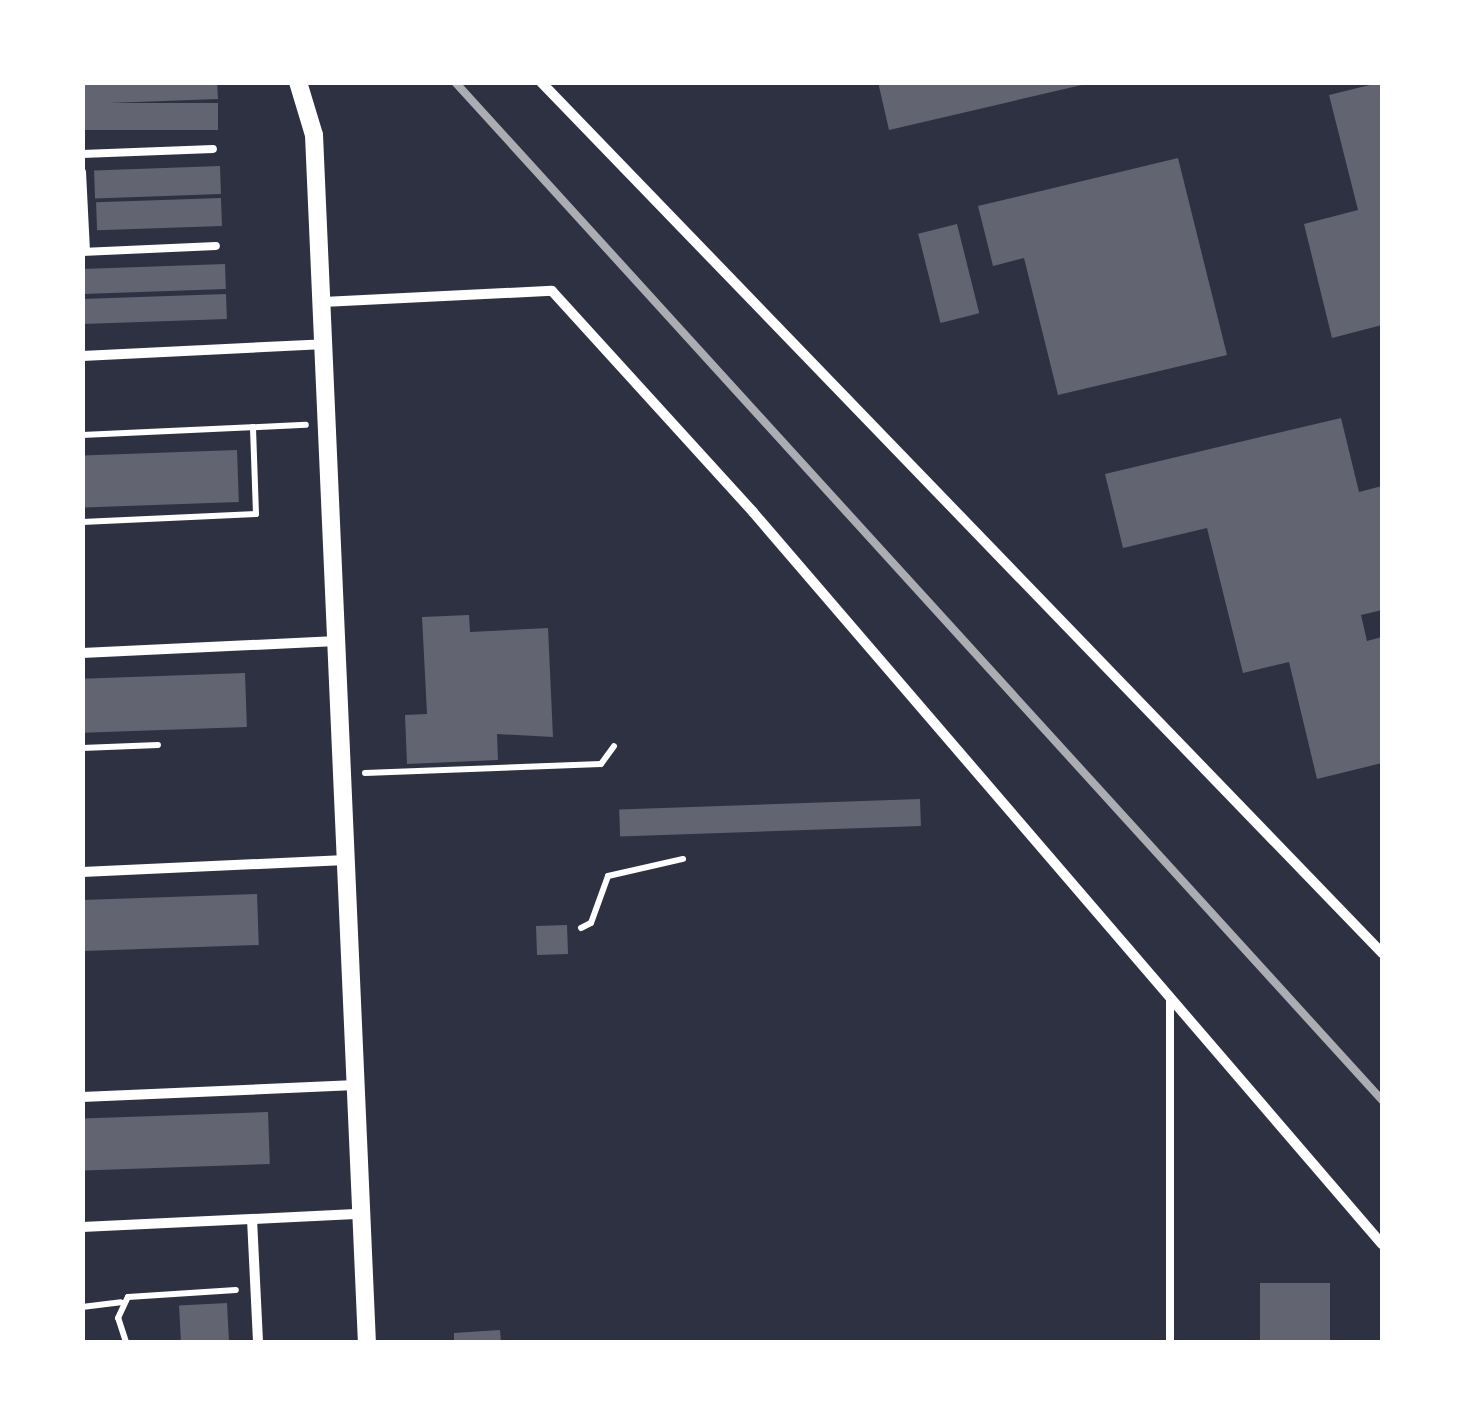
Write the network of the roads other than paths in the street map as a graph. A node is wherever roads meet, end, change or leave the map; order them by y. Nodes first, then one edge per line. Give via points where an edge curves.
1 (541, 82) edge
2 (301, 89) edge
3 (213, 149) dead end
4 (82, 154) edge
5 (82, 172) edge
6 (216, 246) dead end
7 (84, 252) edge
8 (324, 302) junction
9 (325, 344) junction
10 (82, 356) edge
11 (337, 641) junction
12 (82, 653) edge
13 (348, 860) junction
14 (82, 872) edge
15 (1382, 953) edge
16 (1170, 998) junction
17 (358, 1085) junction
18 (82, 1097) edge
19 (361, 1214) junction
20 (252, 1218) junction
21 (82, 1228) edge
22 (1382, 1244) edge
23 (258, 1342) edge
24 (367, 1342) edge
25 (1170, 1342) edge

1 - 15 street
2 - 8 street via 314,134
3 - 4 lane
5 - 7 lane
6 - 7 lane
8 - 9 street
8 - 16 street via 552,291 753,512
9 - 10 street
9 - 11 street
11 - 12 street
11 - 13 street
13 - 14 street
13 - 17 street
16 - 22 street
16 - 25 lane
17 - 18 street
17 - 19 street
19 - 20 street
19 - 24 street
20 - 21 street
20 - 23 street

